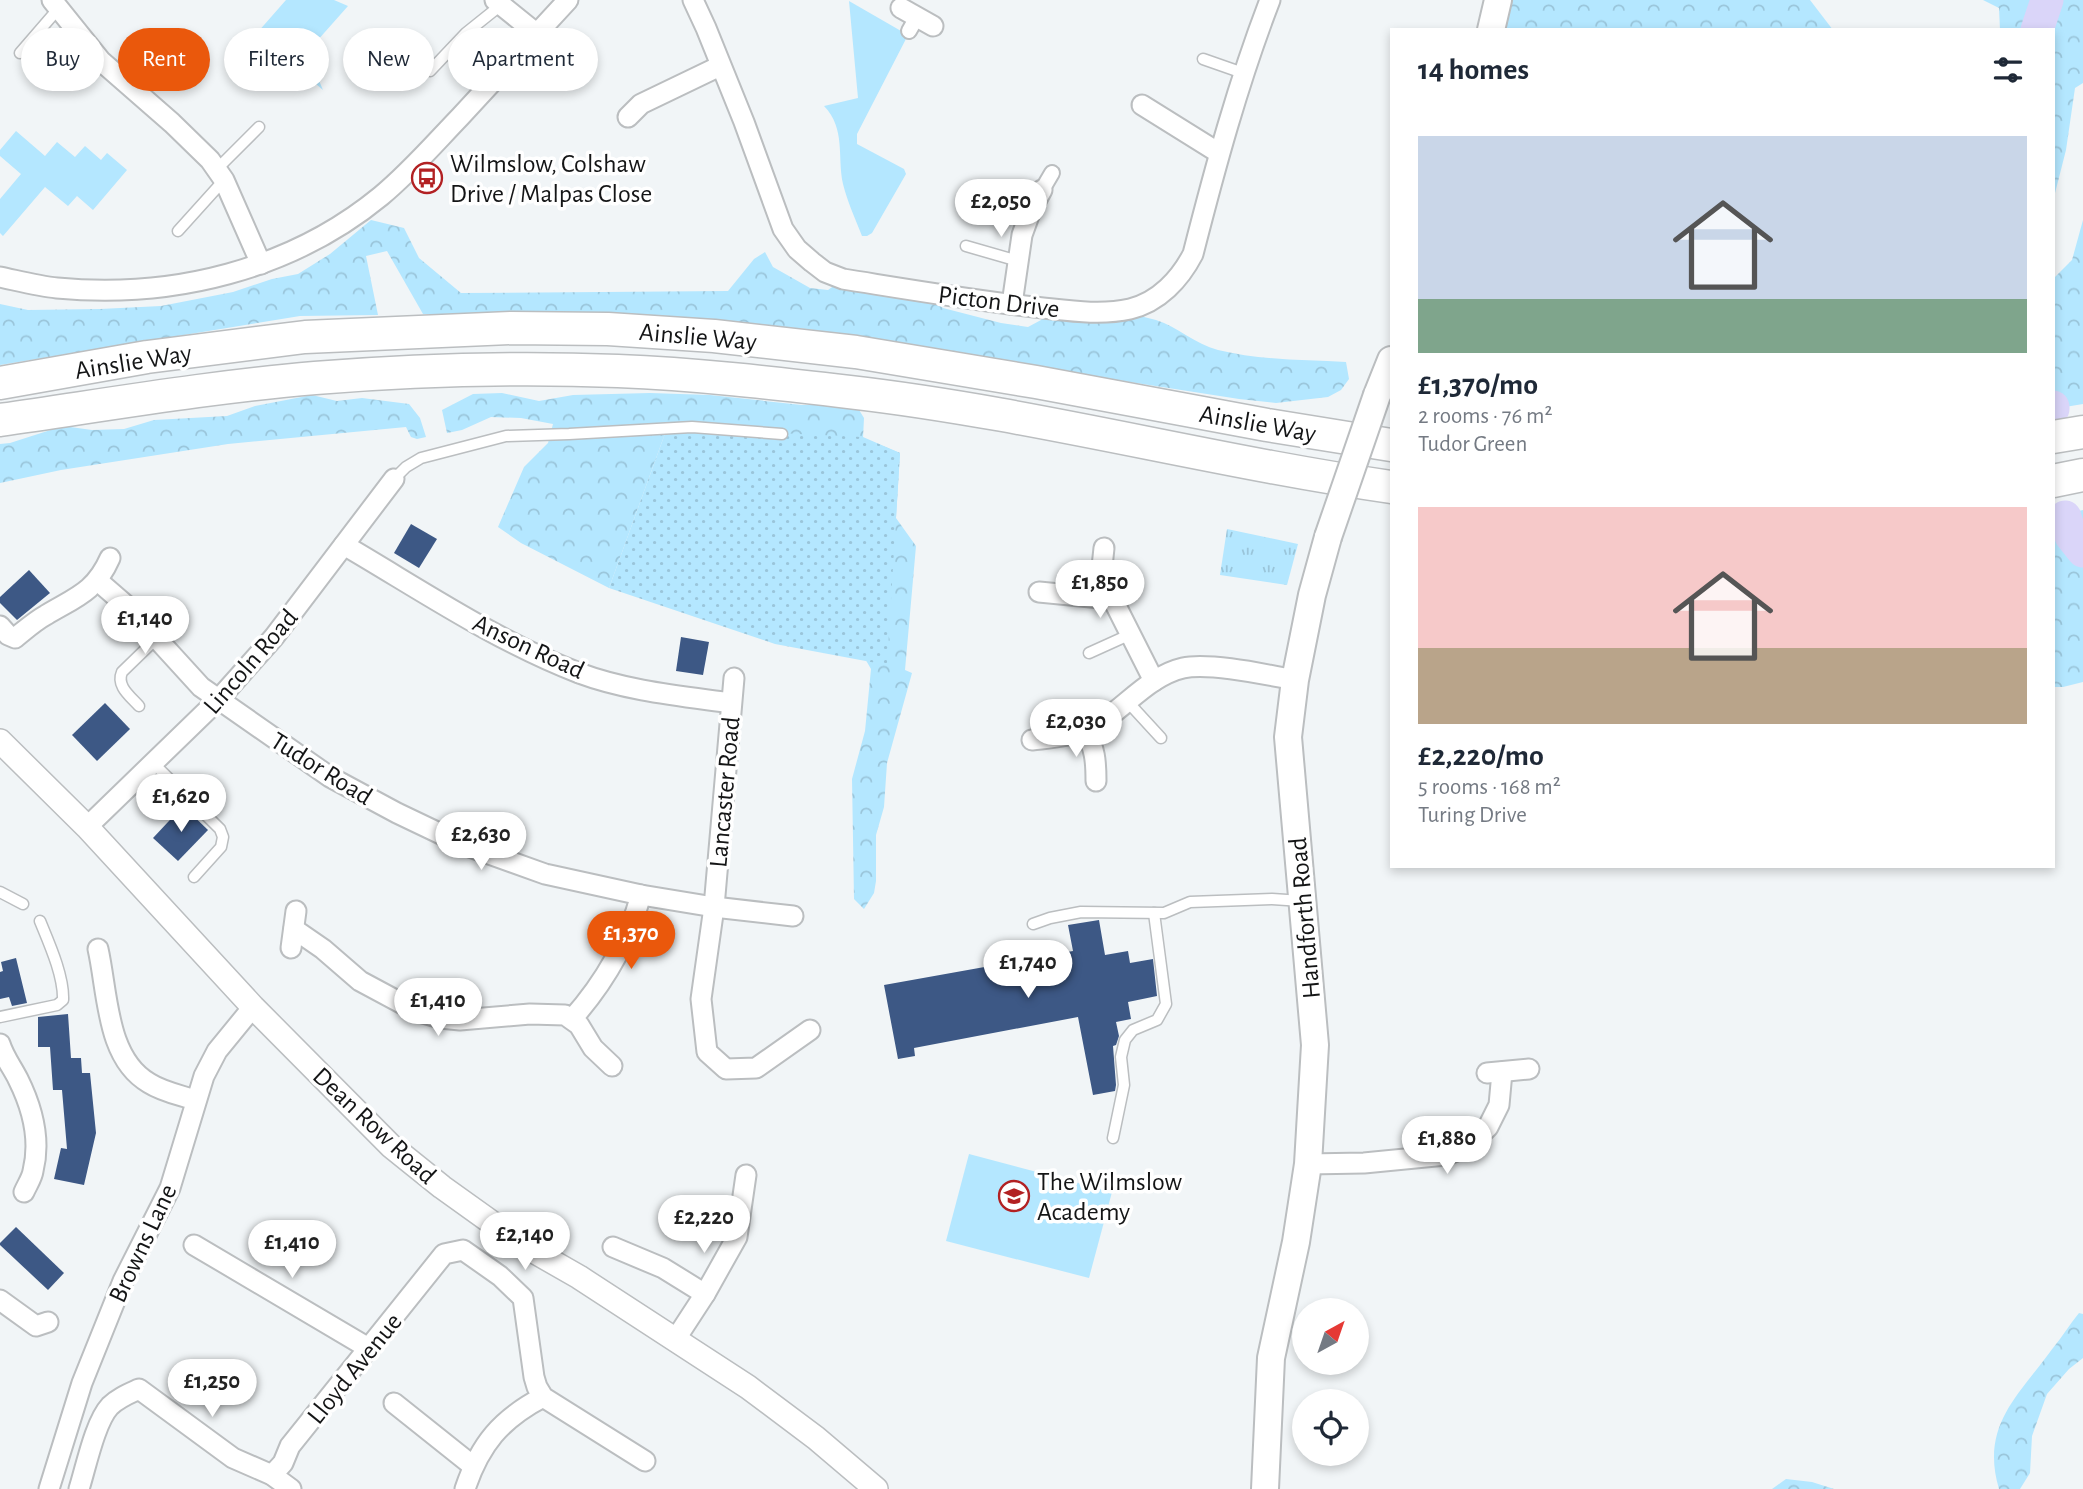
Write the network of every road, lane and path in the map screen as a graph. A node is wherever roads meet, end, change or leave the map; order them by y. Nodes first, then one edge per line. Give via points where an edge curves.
1 (568, 0) edge
2 (693, 0) edge
3 (1270, 0) edge
4 (1498, 0) edge
5 (498, 2) edge
6 (55, 5) edge
7 (530, 28) edge
8 (542, 28) edge
9 (1491, 28) edge
10 (20, 53) dead end
11 (1203, 59) dead end
12 (720, 66) junction
13 (434, 67) edge
14 (1243, 74) junction
15 (484, 91) edge
16 (1137, 102) dead end
17 (628, 117) dead end
18 (259, 127) dead end
19 (1219, 153) junction
20 (220, 174) junction
21 (1047, 182) dead end
22 (178, 231) dead end
23 (966, 246) dead end
24 (1018, 261) junction
25 (261, 264) junction
26 (0, 278) edge
27 (1012, 304) junction
28 (1390, 362) edge
29 (0, 383) edge
30 (0, 421) edge
31 (2083, 432) edge
32 (782, 434) dead end
33 (2055, 437) edge
34 (1390, 445) edge
35 (2083, 475) edge
36 (394, 479) joint
37 (2055, 481) edge
38 (1390, 487) edge
39 (344, 545) junction
40 (1104, 548) dead end
41 (110, 558) dead end
42 (98, 581) junction
43 (1039, 592) dead end
44 (1111, 599) junction
45 (0, 626) edge
46 (1131, 634) junction
47 (156, 639) junction
48 (1089, 653) dead end
49 (734, 678) dead end
50 (1295, 680) junction
51 (1154, 681) junction
52 (218, 700) junction
53 (1127, 701) junction
54 (731, 703) junction
55 (139, 706) dead end
56 (1086, 730) junction
57 (1161, 738) dead end
58 (1032, 740) dead end
59 (0, 741) edge
60 (153, 763) junction
61 (1096, 781) dead end
62 (87, 827) junction
63 (194, 877) dead end
64 (0, 892) edge
65 (640, 895) junction
66 (1302, 901) junction
67 (23, 904) dead end
68 (715, 907) junction
69 (1154, 913) junction
70 (793, 916) dead end
71 (40, 921) dead end
72 (1033, 924) dead end
73 (294, 929) dead end
74 (98, 949) dead end
75 (253, 1007) junction
76 (0, 1017) edge
77 (572, 1019) junction
78 (810, 1030) dead end
79 (1, 1052) edge
80 (612, 1066) dead end
81 (1529, 1069) dead end
82 (195, 1100) junction
83 (1113, 1138) dead end
84 (1308, 1164) junction
85 (746, 1175) dead end
86 (24, 1192) dead end
87 (194, 1245) dead end
88 (613, 1247) dead end
89 (705, 1294) junction
90 (0, 1300) edge
91 (48, 1322) dead end
92 (675, 1340) junction
93 (370, 1349) junction
94 (544, 1397) junction
95 (394, 1404) dead end
96 (645, 1461) dead end
97 (473, 1466) junction
98 (272, 1475) junction
99 (49, 1489) edge
100 (79, 1489) edge
101 (291, 1489) edge
102 (465, 1489) edge
103 (876, 1489) edge
104 (1265, 1489) edge

1 - 8 street
2 - 12 street, Picton Drive
3 - 14 street, Picton Drive
4 - 9 main road
5 - 7 street
5 - 13 lane
6 - 10 lane
6 - 20 street via 101,61 192,141
11 - 14 lane
12 - 17 street via 641,104
12 - 27 street, Picton Drive via 783,229 812,262 843,278
14 - 19 street, Picton Drive
15 - 25 street via 382,195 337,228
16 - 19 street
18 - 20 lane
19 - 27 street, Picton Drive via 1194,254 1158,296 1130,309 1112,311
20 - 22 lane
20 - 25 street
21 - 24 street via 1027,220
23 - 24 lane
24 - 27 street
25 - 26 street via 183,285 147,288 55,288
28 - 50 main road, Handforth Road, bridge via 1328,537
29 - 34 highway, Ainslie Way via 147,357 305,337 511,328 608,329 856,352
30 - 38 highway, Ainslie Way via 155,396 315,378 620,371 851,392 998,414
31 - 33 highway
32 - 36 lane via 692,427 506,436 421,458
35 - 37 highway
36 - 39 street, Lincoln Road
39 - 52 street, Lincoln Road via 275,637
39 - 54 street, Anson Road via 507,641 581,673 643,690
40 - 44 street via 1101,576
41 - 42 street
42 - 45 street via 15,638
42 - 47 street, Tudor Road
43 - 44 street
44 - 46 street
46 - 48 lane
46 - 51 street
47 - 52 street, Tudor Road
47 - 55 lane via 119,679
49 - 54 street, Lancaster Road
50 - 51 street via 1204,667 1183,668
50 - 66 main road, Handforth Road via 1288,737
51 - 53 street
52 - 60 street, Lincoln Road
52 - 65 street, Tudor Road via 330,777 464,845 545,874
53 - 56 street
53 - 57 lane
54 - 68 street, Lancaster Road
56 - 58 street
56 - 61 street via 1097,761
59 - 62 street, Dean Row Road
60 - 62 street, Lincoln Road
60 - 63 lane via 223,837 221,846
62 - 75 street, Dean Row Road
64 - 67 lane
65 - 68 street, Tudor Road
65 - 77 street via 631,927 608,971
66 - 69 lane via 1190,902
66 - 84 main road, Handforth Road via 1315,1045
68 - 70 street, Tudor Road
68 - 78 street via 701,999 707,1052 726,1069 756,1068
69 - 72 lane via 1081,912
69 - 83 lane via 1166,1004 1157,1020 1133,1030 1125,1040 1121,1057 1124,1085
71 - 76 lane via 63,1000
73 - 77 street via 360,981 416,1011 460,1020 554,1014
74 - 82 street via 114,1038 122,1056 146,1082
75 - 82 street, Browns Lane via 217,1051
75 - 92 street, Dean Row Road via 391,1146 442,1187 523,1245
77 - 80 street
79 - 86 street via 17,1077 34,1122 33,1171
81 - 84 street via 1495,1072 1499,1105 1488,1127 1469,1146 1446,1155
82 - 99 street, Browns Lane via 170,1188 123,1281 82,1383
84 - 104 main road, Handforth Road via 1271,1358
85 - 89 street via 737,1237
87 - 93 street
88 - 89 street via 663,1268
89 - 92 street
90 - 91 street via 36,1326
92 - 103 street, Dean Row Road via 748,1387
93 - 94 street, Lloyd Avenue via 444,1254 463,1250 523,1298 534,1377
93 - 98 street, Lloyd Avenue via 290,1446
94 - 96 street
94 - 97 street via 504,1424 484,1444
95 - 97 street
97 - 102 street
98 - 100 street via 233,1458 138,1389 109,1407
98 - 101 street

